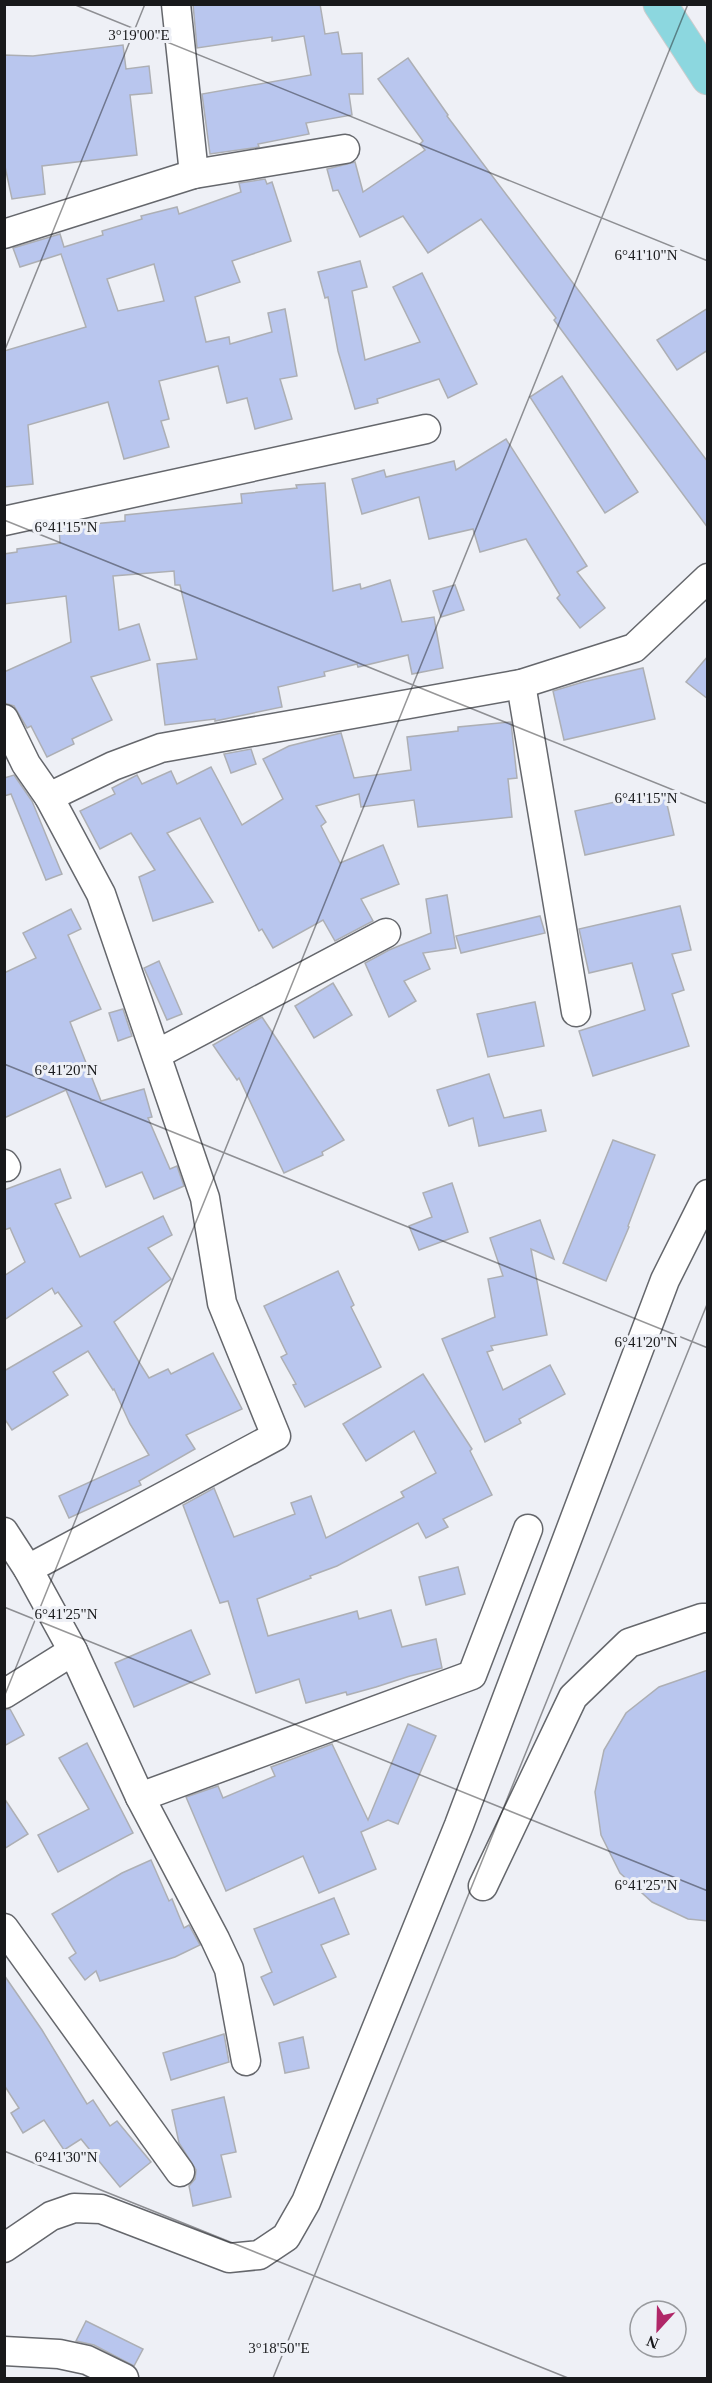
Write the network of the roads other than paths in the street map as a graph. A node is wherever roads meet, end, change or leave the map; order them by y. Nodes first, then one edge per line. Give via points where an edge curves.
1 (176, 4) edge
2 (660, 4) edge
3 (708, 78) edge
4 (345, 148) dead end
5 (194, 174) junction
6 (4, 234) edge
7 (426, 429) dead end
8 (4, 521) edge
9 (708, 578) edge
10 (521, 684) junction
11 (4, 719) edge
12 (15, 768) edge
13 (49, 797) junction
14 (386, 933) dead end
15 (576, 1012) dead end
16 (157, 1054) junction
17 (708, 1194) edge
18 (528, 1529) dead end
19 (4, 1532) edge
20 (28, 1569) junction
21 (708, 1618) edge
22 (74, 1651) junction
23 (4, 1695) edge
24 (140, 1797) junction
25 (483, 1886) dead end
26 (4, 1928) edge
27 (246, 2061) dead end
28 (180, 2172) dead end
29 (4, 2248) edge
30 (4, 2351) edge
31 (124, 2379) edge

1 - 5 street
2 - 3 main road
4 - 5 street
5 - 6 street
7 - 8 street
9 - 10 street via 634,648
10 - 13 street via 161,748
10 - 15 street
11 - 12 street
12 - 13 street
13 - 16 street via 101,894
14 - 16 street
16 - 20 street via 205,1198 222,1303 276,1436
17 - 29 street via 665,1280 459,1825 306,2202 286,2236 259,2254 229,2258 101,2209 74,2208 51,2216
18 - 24 street via 472,1675
19 - 20 street
20 - 22 street
21 - 25 street via 629,1643 573,1697
22 - 23 street
22 - 24 street
24 - 27 street via 229,1969
26 - 28 street
30 - 31 street via 87,2360

